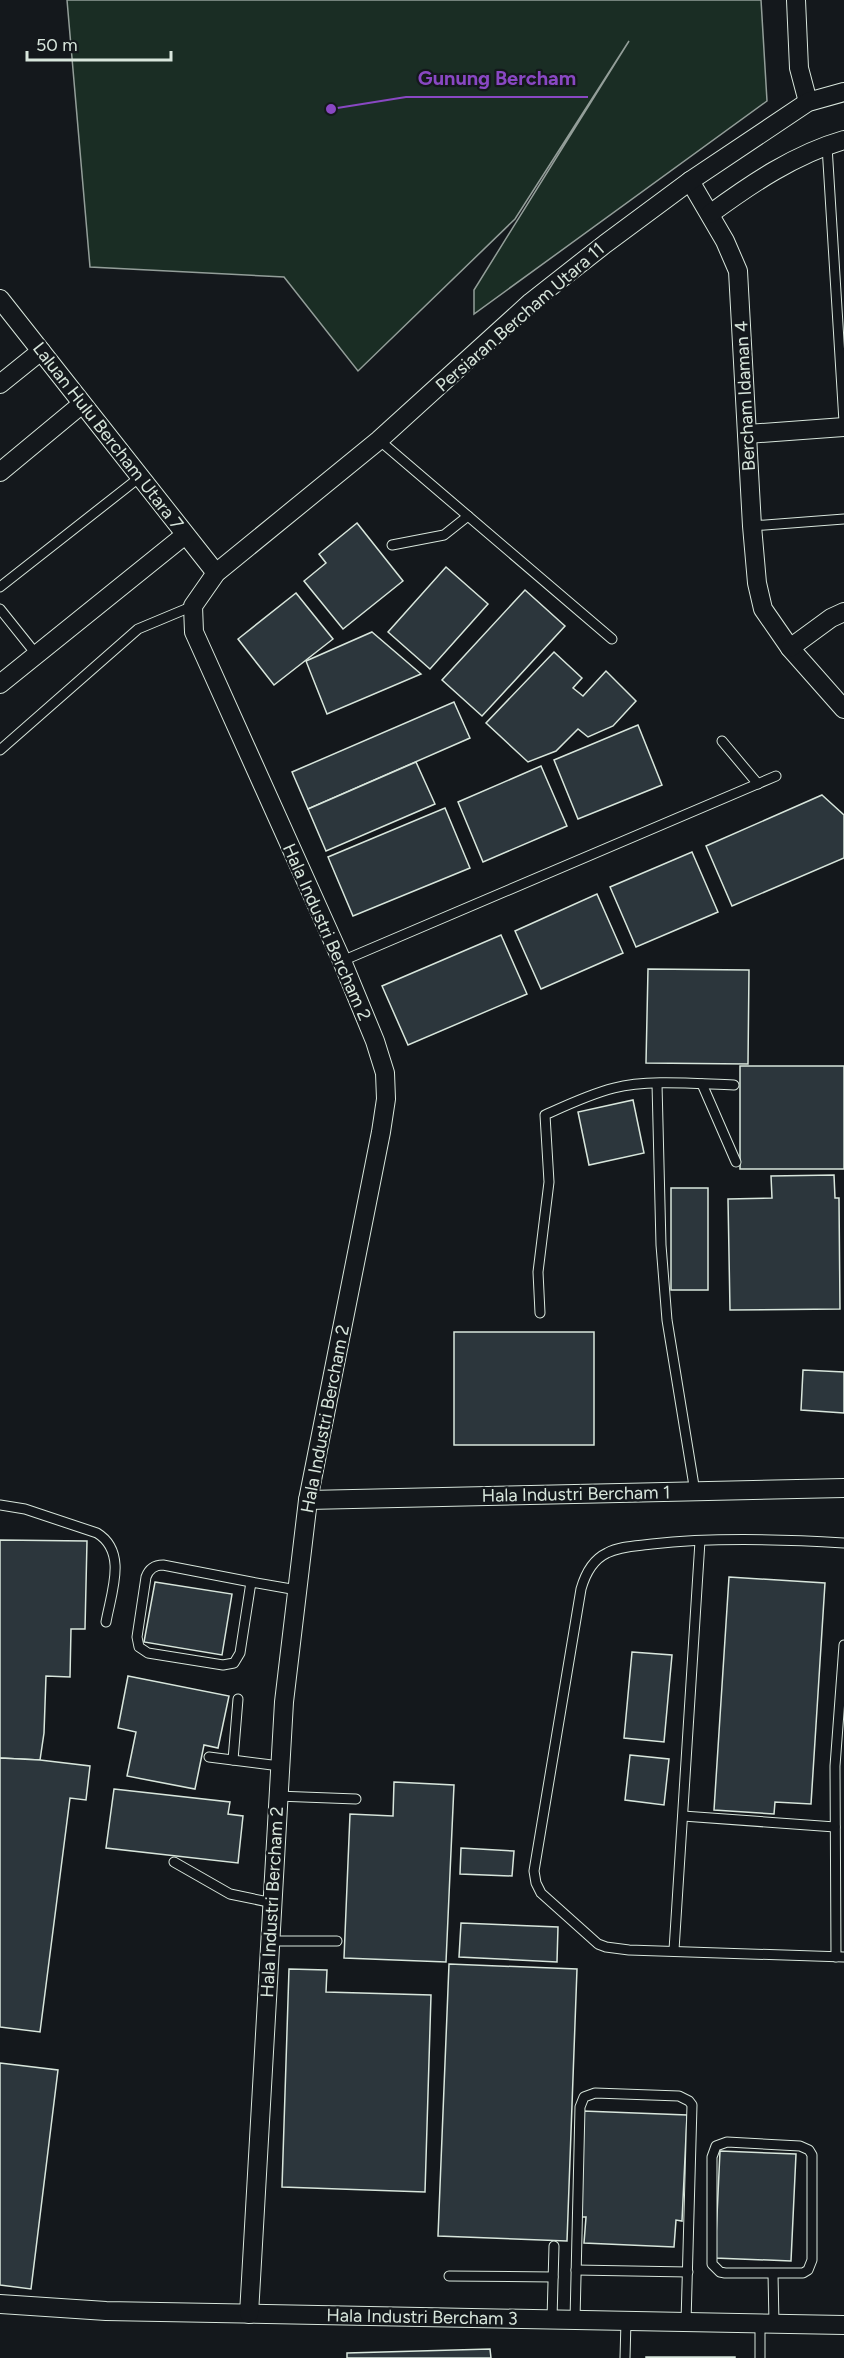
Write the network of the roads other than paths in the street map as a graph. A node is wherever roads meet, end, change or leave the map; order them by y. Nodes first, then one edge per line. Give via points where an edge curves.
1 (796, 0) edge
2 (844, 92) edge
3 (808, 102) junction
4 (835, 142) edge
5 (690, 181) junction
6 (710, 214) junction
7 (0, 299) edge
8 (41, 351) junction
9 (0, 384) edge
10 (82, 404) junction
11 (844, 422) edge
12 (844, 427) edge
13 (747, 434) junction
14 (379, 440) junction
15 (0, 472) edge
16 (140, 477) junction
17 (468, 516) junction
18 (844, 519) edge
19 (752, 526) junction
20 (185, 535) junction
21 (392, 544) dead end
22 (216, 573) junction
23 (0, 587) edge
24 (193, 606) junction
25 (0, 609) edge
26 (844, 612) edge
27 (612, 639) dead end
28 (790, 648) junction
29 (36, 654) junction
30 (0, 684) edge
31 (843, 708) edge
32 (722, 741) dead end
33 (0, 750) edge
34 (776, 777) dead end
35 (758, 784) junction
36 (342, 961) junction
37 (657, 1084) junction
38 (702, 1084) junction
39 (734, 1085) dead end
40 (736, 1162) dead end
41 (540, 1313) dead end
42 (844, 1488) edge
43 (696, 1492) junction
44 (308, 1500) junction
45 (0, 1504) edge
46 (700, 1541) junction
47 (844, 1543) edge
48 (251, 1581) junction
49 (297, 1590) junction
50 (106, 1622) dead end
51 (844, 1645) edge
52 (842, 1697) edge
53 (238, 1699) dead end
54 (209, 1758) dead end
55 (234, 1761) junction
56 (279, 1766) junction
57 (277, 1796) junction
58 (356, 1799) dead end
59 (683, 1816) junction
60 (836, 1827) junction
61 (174, 1862) dead end
62 (273, 1903) junction
63 (271, 1941) junction
64 (337, 1941) dead end
65 (674, 1950) junction
66 (840, 1957) edge
67 (554, 2246) dead end
68 (576, 2270) junction
69 (688, 2272) junction
70 (773, 2274) junction
71 (449, 2276) dead end
72 (554, 2277) junction
73 (0, 2304) edge
74 (249, 2314) junction
75 (552, 2319) junction
76 (575, 2320) junction
77 (626, 2321) junction
78 (686, 2322) junction
79 (767, 2323) junction
80 (844, 2325) edge
81 (625, 2358) edge
82 (760, 2358) edge

1 - 3 street via 799,68
2 - 3 street, Persiaran Bercham Utara 11
3 - 5 street, Persiaran Bercham Utara 11
4 - 6 street via 799,157
4 - 11 lane
5 - 6 street, Bercham Idaman 4
5 - 14 street, Persiaran Bercham Utara 11 via 531,302
6 - 13 street, Bercham Idaman 4 via 738,271
7 - 8 street, Laluan Hulu Bercham Utara 7
8 - 9 street
8 - 10 street, Laluan Hulu Bercham Utara 7
10 - 15 street
10 - 16 street, Laluan Hulu Bercham Utara 7
12 - 13 street
13 - 19 street, Bercham Idaman 4
14 - 17 lane
14 - 22 street, Persiaran Bercham Utara 11
16 - 20 street, Laluan Hulu Bercham Utara 7
16 - 23 lane
17 - 21 lane via 444,535
17 - 27 lane
18 - 19 lane
19 - 28 street, Bercham Idaman 4 via 763,609
20 - 22 street, Laluan Hulu Bercham Utara 7
20 - 29 street
22 - 24 street
24 - 33 lane via 138,629
24 - 36 street, Hala Industri Bercham 2 via 194,632
25 - 29 lane
26 - 28 street
28 - 31 street, Bercham Idaman 4
29 - 30 street
32 - 35 lane
34 - 35 lane
35 - 36 lane
36 - 44 street, Hala Industri Bercham 2 via 375,1041 385,1073 386,1099
37 - 38 lane
37 - 41 lane via 615,1087 545,1115 549,1182 538,1272
37 - 43 lane via 667,1320
38 - 39 lane
38 - 40 lane
42 - 43 street, Hala Industri Bercham 1
43 - 44 street, Hala Industri Bercham 1
44 - 49 street, Hala Industri Bercham 2
45 - 50 lane via 26,1509 106,1538 116,1568
46 - 47 lane via 789,1539
46 - 59 lane
46 - 65 lane via 628,1547 607,1553 585,1576 534,1871 541,1893 598,1944 617,1949
48 - 48 lane via 163,1565 152,1568 144,1587 136,1637 139,1647 148,1653 223,1665 234,1663 240,1653
48 - 49 lane
49 - 56 street, Hala Industri Bercham 2
51 - 52 lane
52 - 60 lane via 835,1766
53 - 55 lane
54 - 55 lane
55 - 56 lane
56 - 57 street, Hala Industri Bercham 2
57 - 58 lane
57 - 62 street, Hala Industri Bercham 2
59 - 60 lane
59 - 65 lane
60 - 66 lane
61 - 62 lane via 230,1894
62 - 63 street, Hala Industri Bercham 2
63 - 64 lane
63 - 74 street, Hala Industri Bercham 2
65 - 66 lane
67 - 72 lane
68 - 69 lane
68 - 69 lane via 580,2107 584,2097 595,2093 679,2096 692,2105
68 - 76 lane
69 - 78 lane
70 - 70 lane via 803,2273 811,2265 812,2155 800,2146 721,2143 712,2157 712,2264 725,2273
70 - 79 lane
71 - 72 lane
72 - 75 lane
73 - 74 street, Hala Industri Bercham 3
74 - 75 street, Hala Industri Bercham 3
75 - 76 street, Hala Industri Bercham 3
76 - 77 street, Hala Industri Bercham 3
77 - 78 street, Hala Industri Bercham 3
77 - 81 lane
78 - 79 street, Hala Industri Bercham 3
79 - 80 street, Hala Industri Bercham 3
79 - 82 lane

